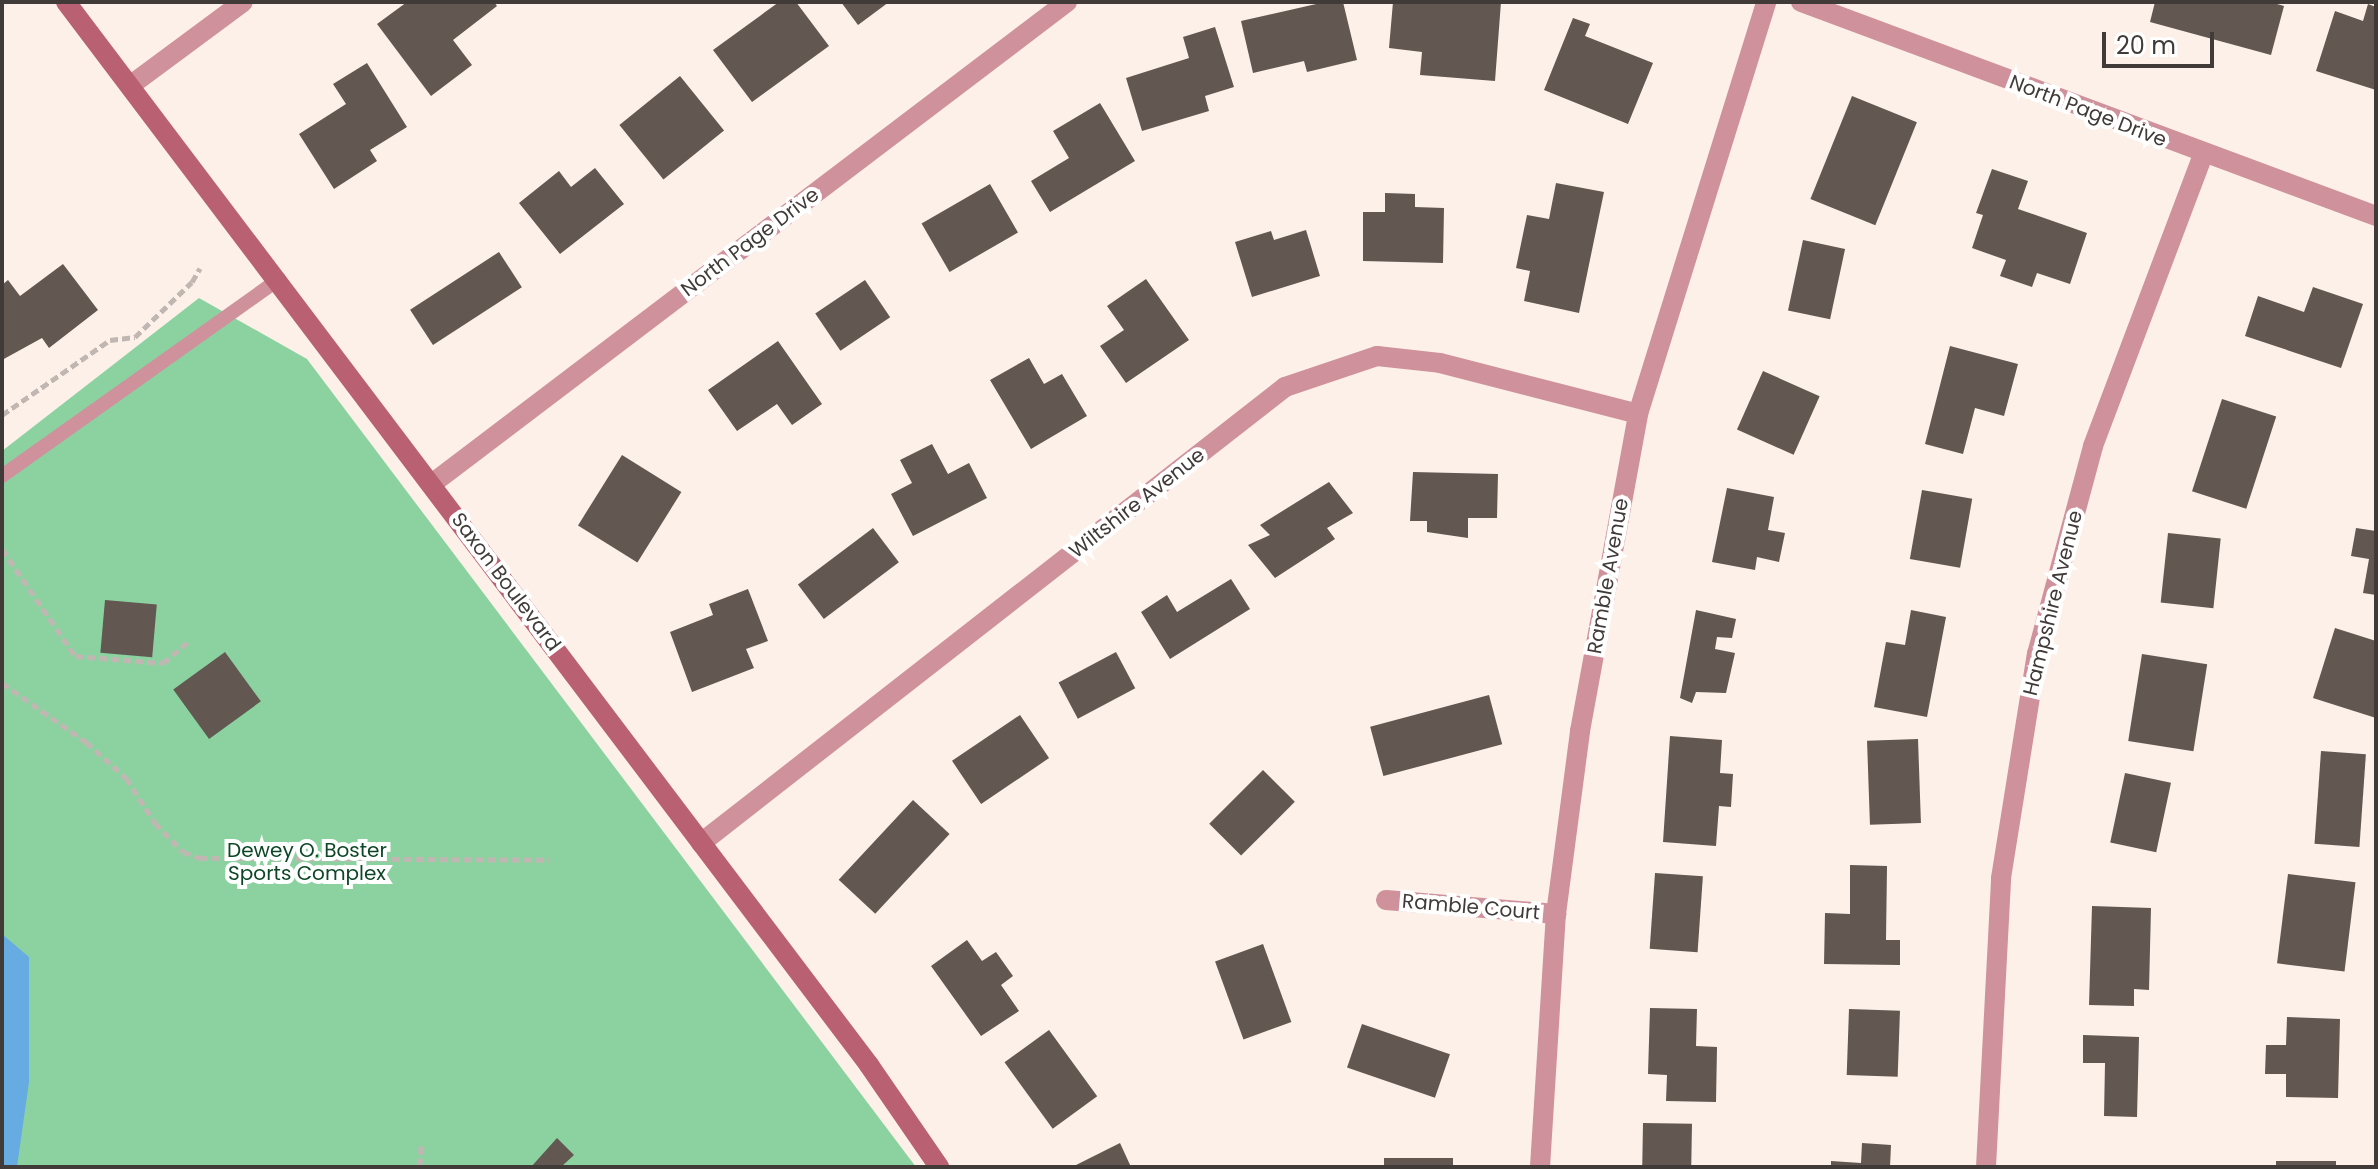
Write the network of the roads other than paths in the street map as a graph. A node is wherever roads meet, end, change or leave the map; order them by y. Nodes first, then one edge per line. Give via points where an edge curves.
1 (66, 2) edge
2 (243, 2) edge
3 (1067, 2) edge
4 (1766, 2) edge
5 (1801, 2) edge
6 (131, 85) junction
7 (2203, 155) junction
8 (2376, 216) edge
9 (279, 279) junction
10 (1638, 414) junction
11 (2, 476) edge
12 (433, 483) junction
13 (701, 843) junction
14 (1386, 900) dead end
15 (1556, 914) junction
16 (939, 1167) edge
17 (1540, 1167) edge
18 (1986, 1167) edge

1 - 6 main road, Saxon Boulevard
2 - 6 street
3 - 12 street, North Page Drive
4 - 10 street, Ramble Avenue
5 - 7 street, North Page Drive
6 - 9 main road, Saxon Boulevard
7 - 8 street, North Page Drive
7 - 18 street, Hampshire Avenue via 2093,446 2037,654 2001,878
9 - 11 lane
9 - 12 main road, Saxon Boulevard
10 - 13 street, Wiltshire Avenue via 1440,363 1377,356 1285,387
10 - 15 street, Ramble Avenue via 1580,731
12 - 13 main road, Saxon Boulevard
13 - 16 main road, Saxon Boulevard
14 - 15 street, Ramble Court
15 - 17 street, Ramble Avenue

